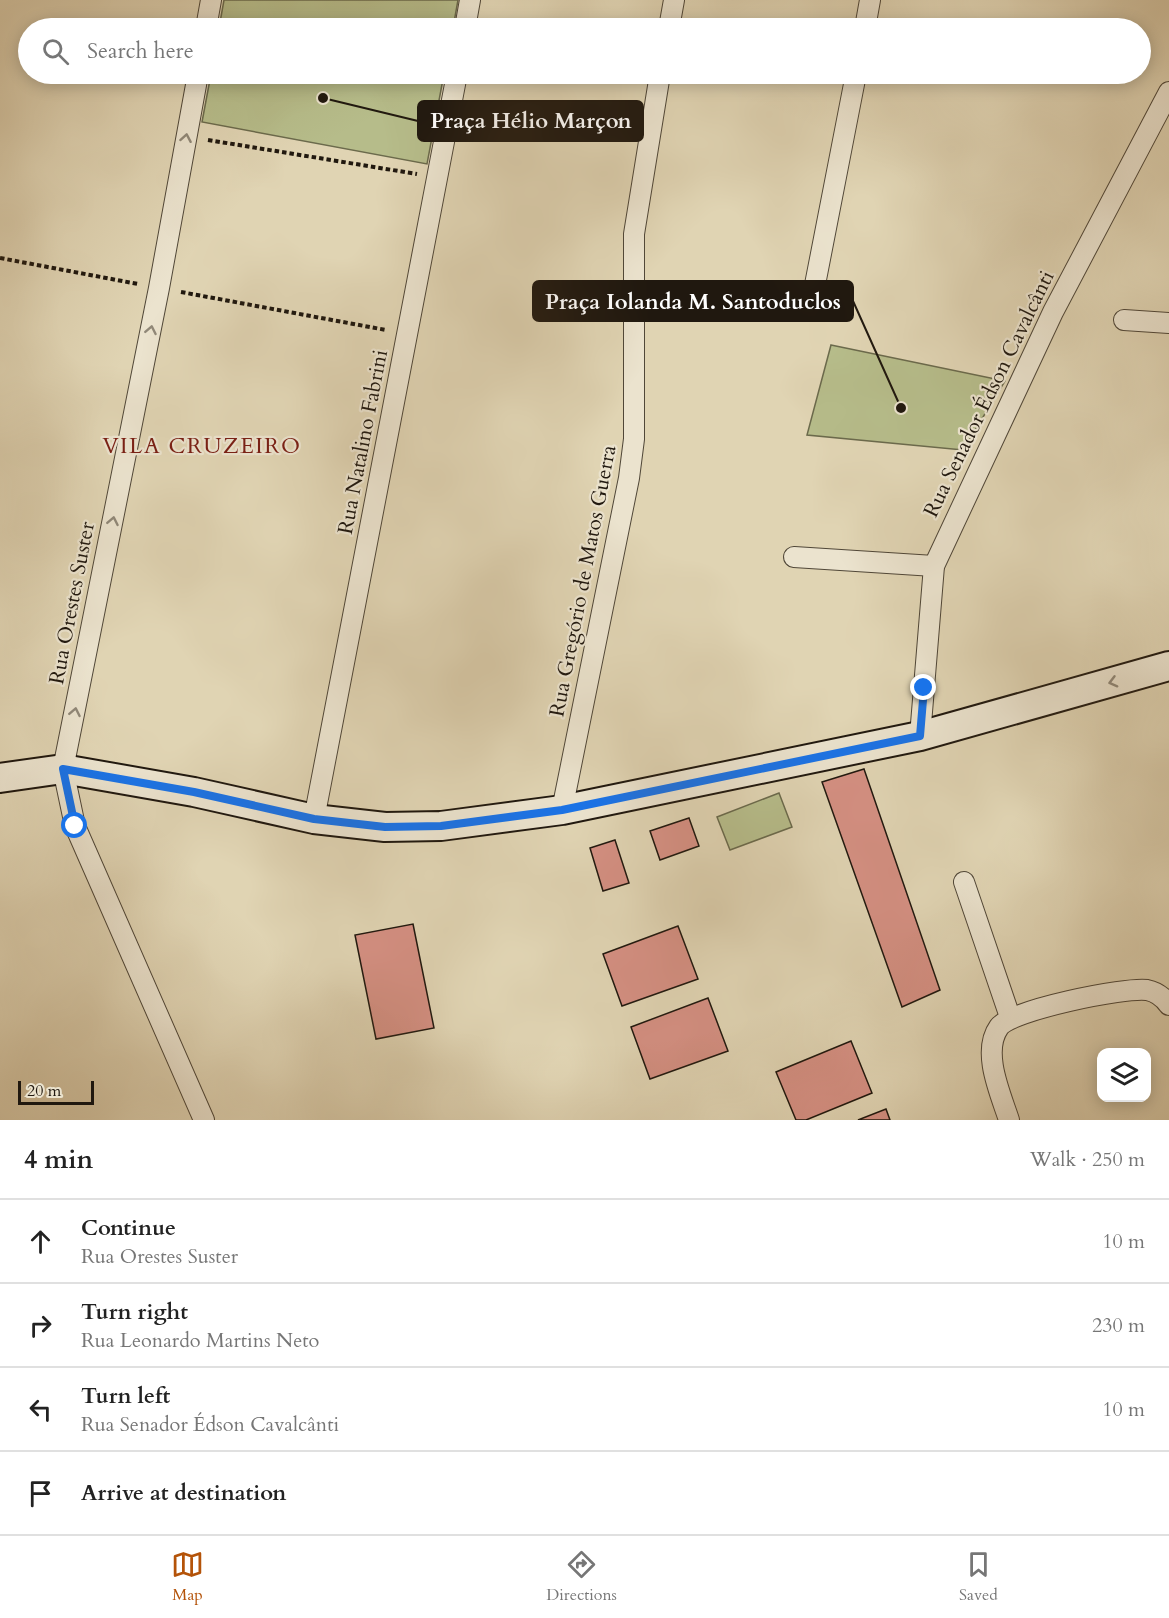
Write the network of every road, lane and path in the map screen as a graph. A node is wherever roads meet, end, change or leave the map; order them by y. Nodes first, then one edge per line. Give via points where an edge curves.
1 (212, 0) edge
2 (470, 0) edge
3 (674, 0) edge
4 (870, 0) edge
5 (208, 18) edge
6 (467, 18) edge
7 (671, 18) edge
8 (867, 18) edge
9 (196, 84) edge
10 (455, 84) edge
11 (658, 84) edge
12 (854, 84) edge
13 (1169, 92) edge
14 (187, 136) junction
15 (438, 178) junction
16 (0, 258) edge
17 (159, 288) junction
18 (812, 300) dead end
19 (1124, 320) dead end
20 (1169, 323) edge
21 (409, 334) junction
22 (794, 557) dead end
23 (934, 566) junction
24 (1169, 666) edge
25 (920, 736) junction
26 (63, 769) junction
27 (0, 778) edge
28 (562, 810) junction
29 (314, 819) junction
30 (964, 882) dead end
31 (1163, 1000) edge
32 (1004, 1022) junction
33 (204, 1120) edge
34 (1009, 1120) edge

1 - 5 street
2 - 6 street
3 - 7 street
4 - 8 street
9 - 14 street, Rua Orestes Suster
10 - 15 street, Rua Natalino Fabrini
11 - 28 street, Rua Gregório de Matos Guerra via 634,234 634,439 629,478
12 - 18 street
13 - 23 street, Rua Senador Édson Cavalcânti via 1053,312
14 - 15 path
17 -> 14 street, Rua Orestes Suster
15 - 21 street, Rua Natalino Fabrini
16 - 17 path
17 - 21 path
26 -> 17 street, Rua Orestes Suster
19 - 20 street
21 - 29 street, Rua Natalino Fabrini
22 - 23 street
23 - 25 street, Rua Senador Édson Cavalcânti
24 -> 25 street
25 - 28 street
26 - 27 street
26 - 29 street via 194,792
26 - 33 street, Rua Orestes Suster via 75,826
28 - 29 street via 441,826 385,827
30 - 32 street
31 - 32 street via 1142,990 1117,993
32 - 34 street via 992,1053

